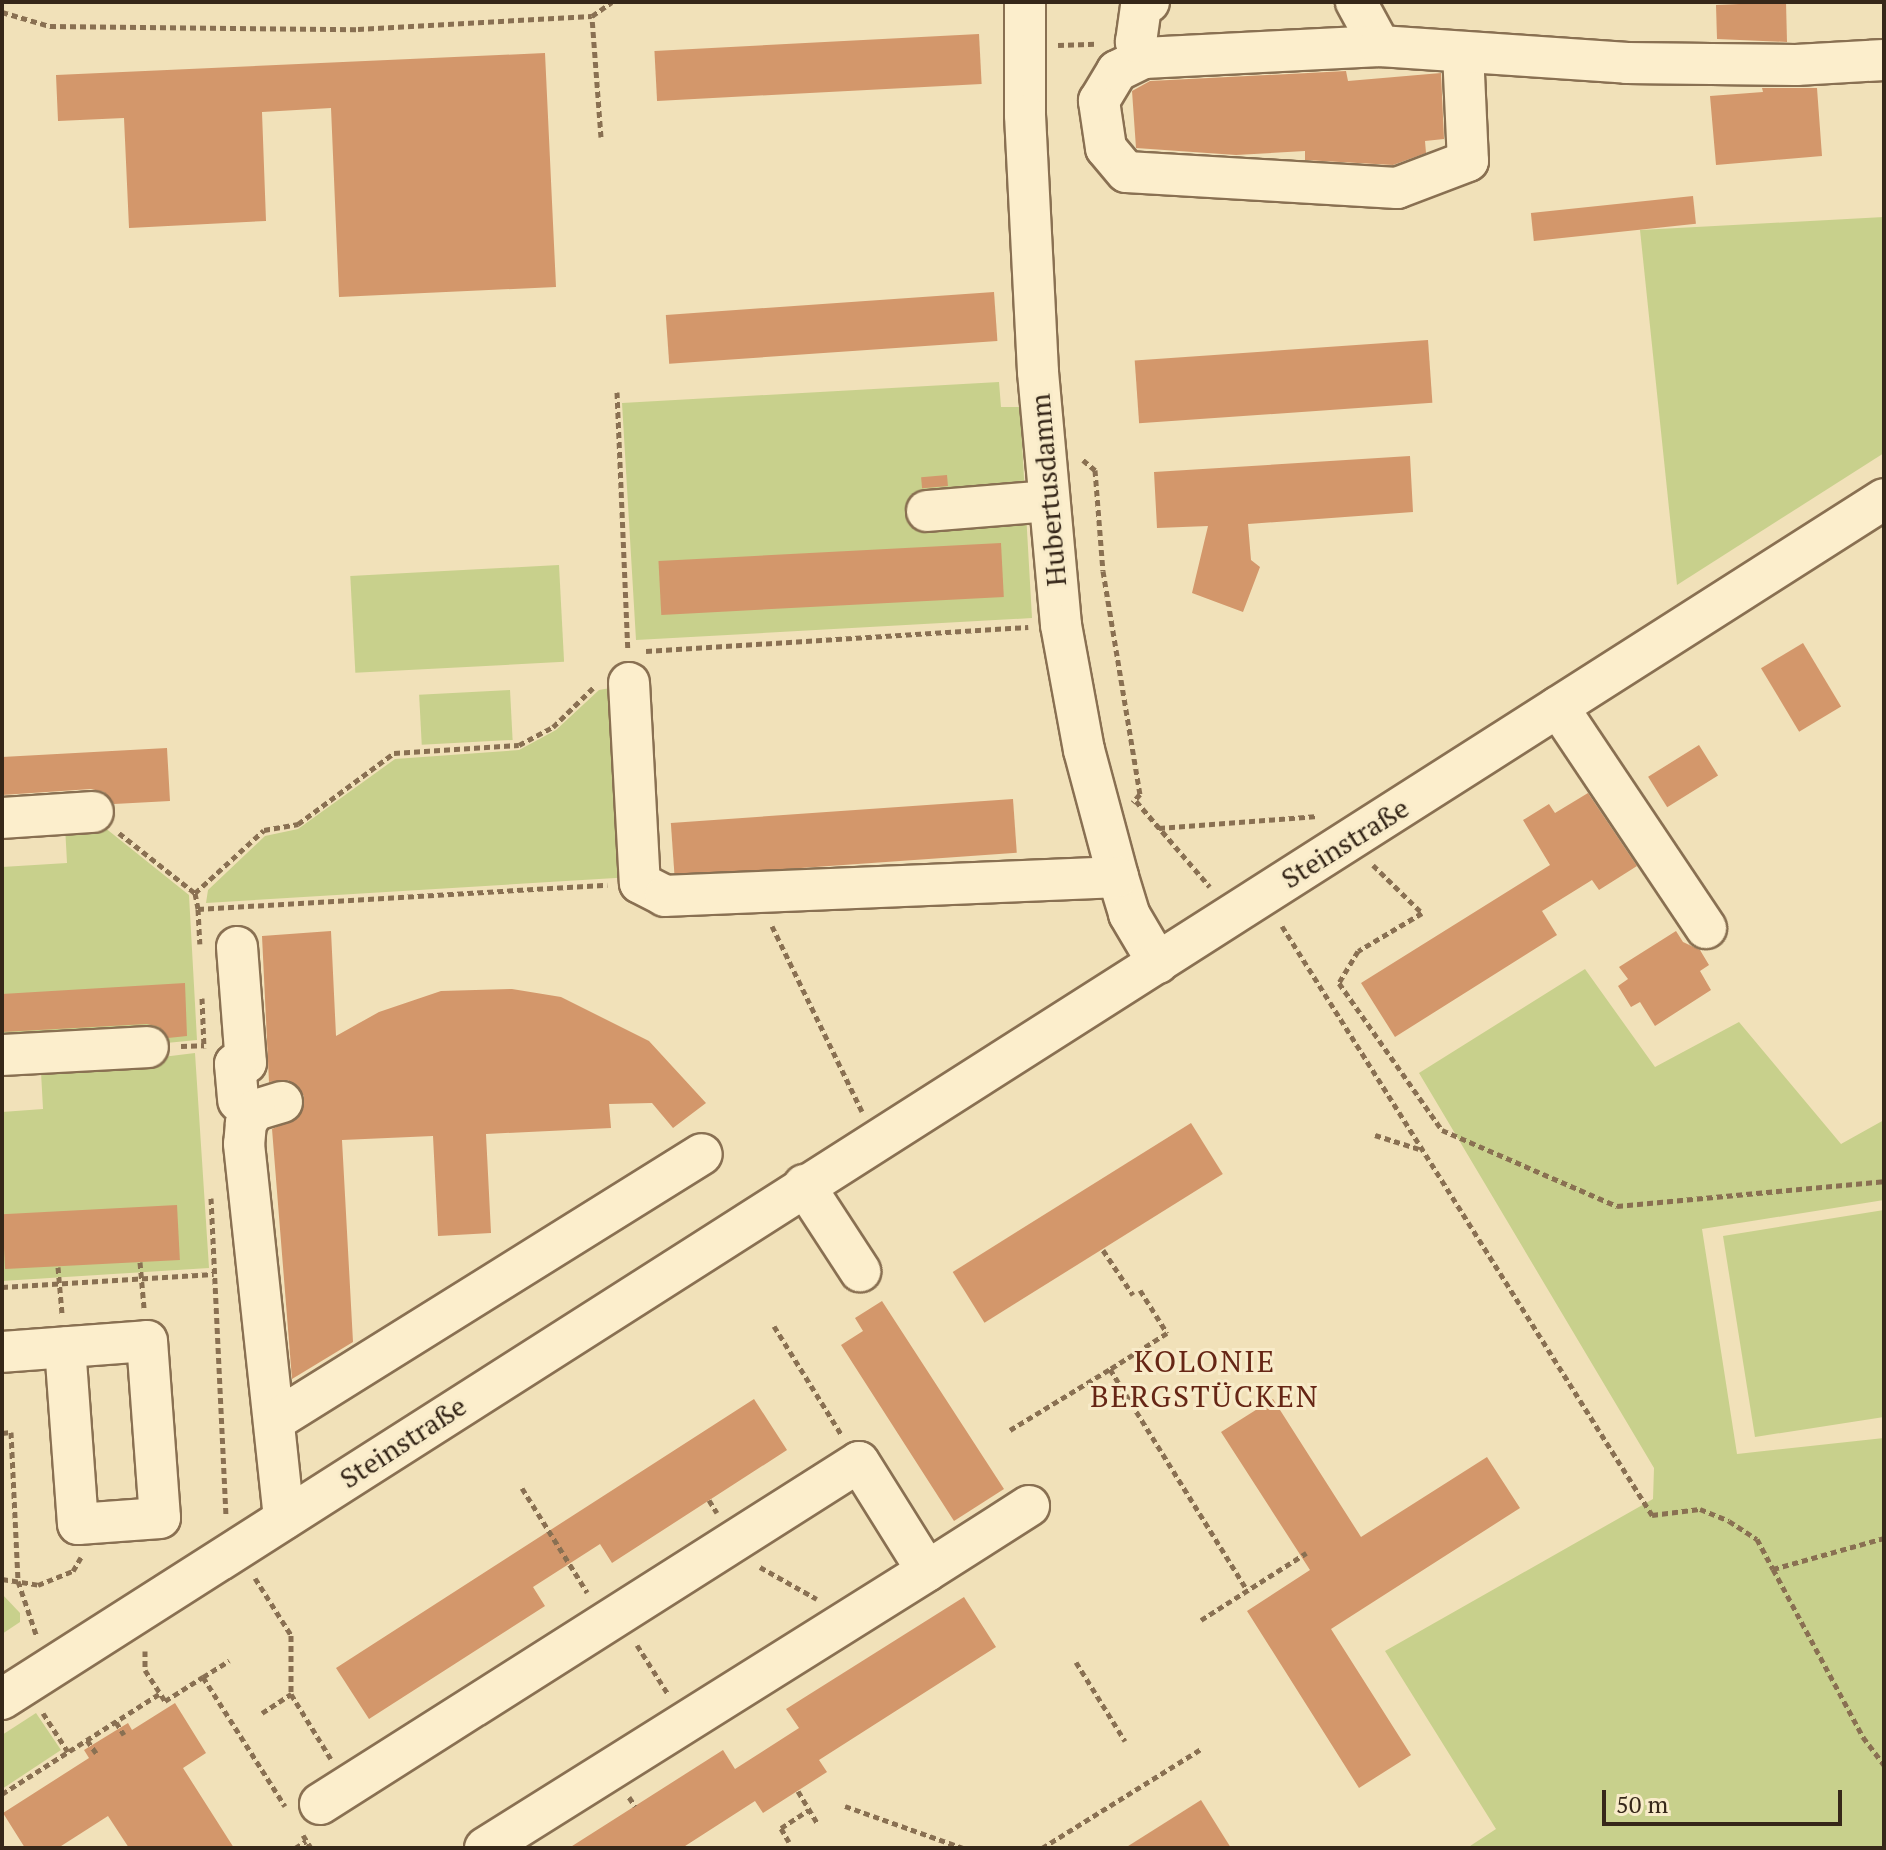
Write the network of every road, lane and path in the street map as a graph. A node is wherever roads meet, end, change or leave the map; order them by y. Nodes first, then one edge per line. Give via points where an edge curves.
1 (612, 2) edge
2 (1149, 2) edge
3 (1356, 2) edge
4 (2, 12) edge
5 (592, 16) junction
6 (1039, 16) edge
7 (1052, 45) junction
8 (1380, 46) junction
9 (1140, 50) junction
10 (1463, 52) junction
11 (1052, 60) dead end
12 (1884, 60) edge
13 (601, 137) dead end
14 (617, 392) dead end
15 (1076, 453) dead end
16 (1884, 499) edge
17 (1048, 501) junction
18 (927, 511) dead end
19 (1061, 625) junction
20 (629, 683) joint
21 (1558, 707) junction
22 (1135, 800) junction
23 (1128, 808) dead end
24 (93, 812) joint
25 (1334, 815) dead end
26 (2, 818) edge
27 (1159, 828) junction
28 (1364, 856) dead end
29 (1118, 877) junction
30 (640, 883) junction
31 (195, 893) junction
32 (755, 893) junction
33 (1219, 897) dead end
34 (1276, 916) dead end
35 (1706, 928) dead end
36 (237, 947) dead end
37 (1158, 963) junction
38 (148, 1047) dead end
39 (2, 1055) edge
40 (873, 1099) dead end
41 (861, 1121) junction
42 (1375, 1135) dead end
43 (1420, 1149) junction
44 (702, 1154) dead end
45 (1883, 1180) edge
46 (804, 1185) junction
47 (1103, 1250) dead end
48 (140, 1262) dead end
49 (58, 1267) dead end
50 (860, 1271) dead end
51 (214, 1274) dead end
52 (141, 1279) junction
53 (59, 1284) junction
54 (2, 1287) edge
55 (1140, 1290) dead end
56 (1133, 1295) dead end
57 (774, 1326) dead end
58 (147, 1341) junction
59 (65, 1347) junction
60 (2, 1352) edge
61 (1110, 1369) junction
62 (274, 1421) junction
63 (1010, 1430) dead end
64 (2, 1433) edge
65 (859, 1462) junction
66 (709, 1500) dead end
67 (1029, 1506) dead end
68 (284, 1519) junction
69 (78, 1524) junction
70 (1884, 1538) edge
71 (735, 1541) junction
72 (1306, 1553) dead end
73 (1773, 1569) junction
74 (927, 1571) junction
75 (2, 1579) edge
76 (18, 1581) junction
77 (1247, 1590) junction
78 (135, 1614) junction
79 (851, 1618) junction
80 (1201, 1620) dead end
81 (291, 1635) dead end
82 (47, 1651) dead end
83 (229, 1661) dead end
84 (1076, 1662) dead end
85 (203, 1677) junction
86 (14, 1692) edge
87 (160, 1693) junction
88 (291, 1694) junction
89 (262, 1713) dead end
90 (116, 1722) junction
91 (124, 1735) dead end
92 (87, 1740) junction
93 (1125, 1741) dead end
94 (1201, 1749) dead end
95 (68, 1752) junction
96 (96, 1753) dead end
97 (1884, 1765) edge
98 (798, 1791) dead end
99 (2, 1794) edge
100 (845, 1806) dead end
101 (809, 1810) junction
102 (312, 1815) junction
103 (817, 1823) dead end
104 (789, 1842) dead end
105 (295, 1848) edge
106 (311, 1848) edge
107 (485, 1848) edge
108 (963, 1848) edge
109 (1042, 1848) edge

1 - 5 path
2 - 9 street via 1141,6
3 - 8 street
4 - 5 path via 50,26 358,29
5 - 13 path
6 - 7 path
6 - 17 street, Hubertusdamm via 1025,115
7 - 9 path
7 - 11 path
8 - 9 street
8 - 10 street
9 - 10 street via 1117,71 1099,101 1106,148 1126,172 1397,188 1468,161
10 - 12 street via 1627,63
14 - 19 path via 628,652
15 - 22 path via 1095,470 1111,628 1140,794
16 - 21 street, Steinstraße
17 - 18 street
17 - 19 street, Hubertusdamm
19 - 29 street, Hubertusdamm via 1084,750
20 - 30 street
20 - 31 path via 597,685 553,727 519,745 394,753 298,824 264,830
21 - 35 street
21 - 37 street, Steinstraße
22 - 23 path
22 - 27 path
24 - 26 street
24 - 31 path
25 - 27 path
27 - 33 path
28 - 45 path via 1422,913 1358,951 1339,983 1442,1130 1617,1206
29 - 32 street
29 - 37 street, Hubertusdamm via 1129,914
30 - 31 path via 198,909
30 - 32 street via 665,896
32 - 41 path
34 - 43 path
36 - 62 street via 246,1063 235,1064 263,1096 225,1121 223,1147 251,1210
37 - 41 street, Steinstraße
38 - 39 street
40 - 41 path
41 - 46 street, Steinstraße
42 - 43 path
43 - 73 path via 1652,1515 1700,1509 1729,1521 1757,1539
44 - 62 street
46 - 50 street
46 - 68 street, Steinstraße
47 - 56 path
48 - 52 path
49 - 53 path
51 - 52 path
52 - 53 path
52 - 58 path
53 - 54 path
53 - 59 path
55 - 61 path via 1167,1333
57 - 65 path
58 - 59 street
58 - 69 street via 160,1518
59 - 60 street
59 - 69 street
61 - 63 path
61 - 77 path
62 - 68 street
64 - 76 path via 11,1432
65 - 71 street
65 - 74 street
66 - 71 path
67 - 74 street
68 - 78 street, Steinstraße
69 - 76 path via 81,1560 73,1571 38,1585
70 - 73 path
71 - 79 path via 746,1559
71 - 102 street
72 - 77 path
73 - 97 path via 1863,1737
74 - 79 street
75 - 76 path
76 - 82 path via 30,1625
77 - 80 path
78 - 86 street, Steinstraße
78 - 87 path via 145,1628 145,1670
79 - 107 street
81 - 88 path
83 - 85 path
84 - 93 path
85 - 87 path via 165,1701
85 - 102 path
86 - 95 path
87 - 90 path
88 - 89 path
88 - 102 path
90 - 91 path
90 - 92 path
92 - 95 path
92 - 96 path
94 - 109 path
95 - 99 path
98 - 101 path
100 - 108 path
101 - 103 path
101 - 104 path via 781,1828
102 - 105 path
102 - 106 path

